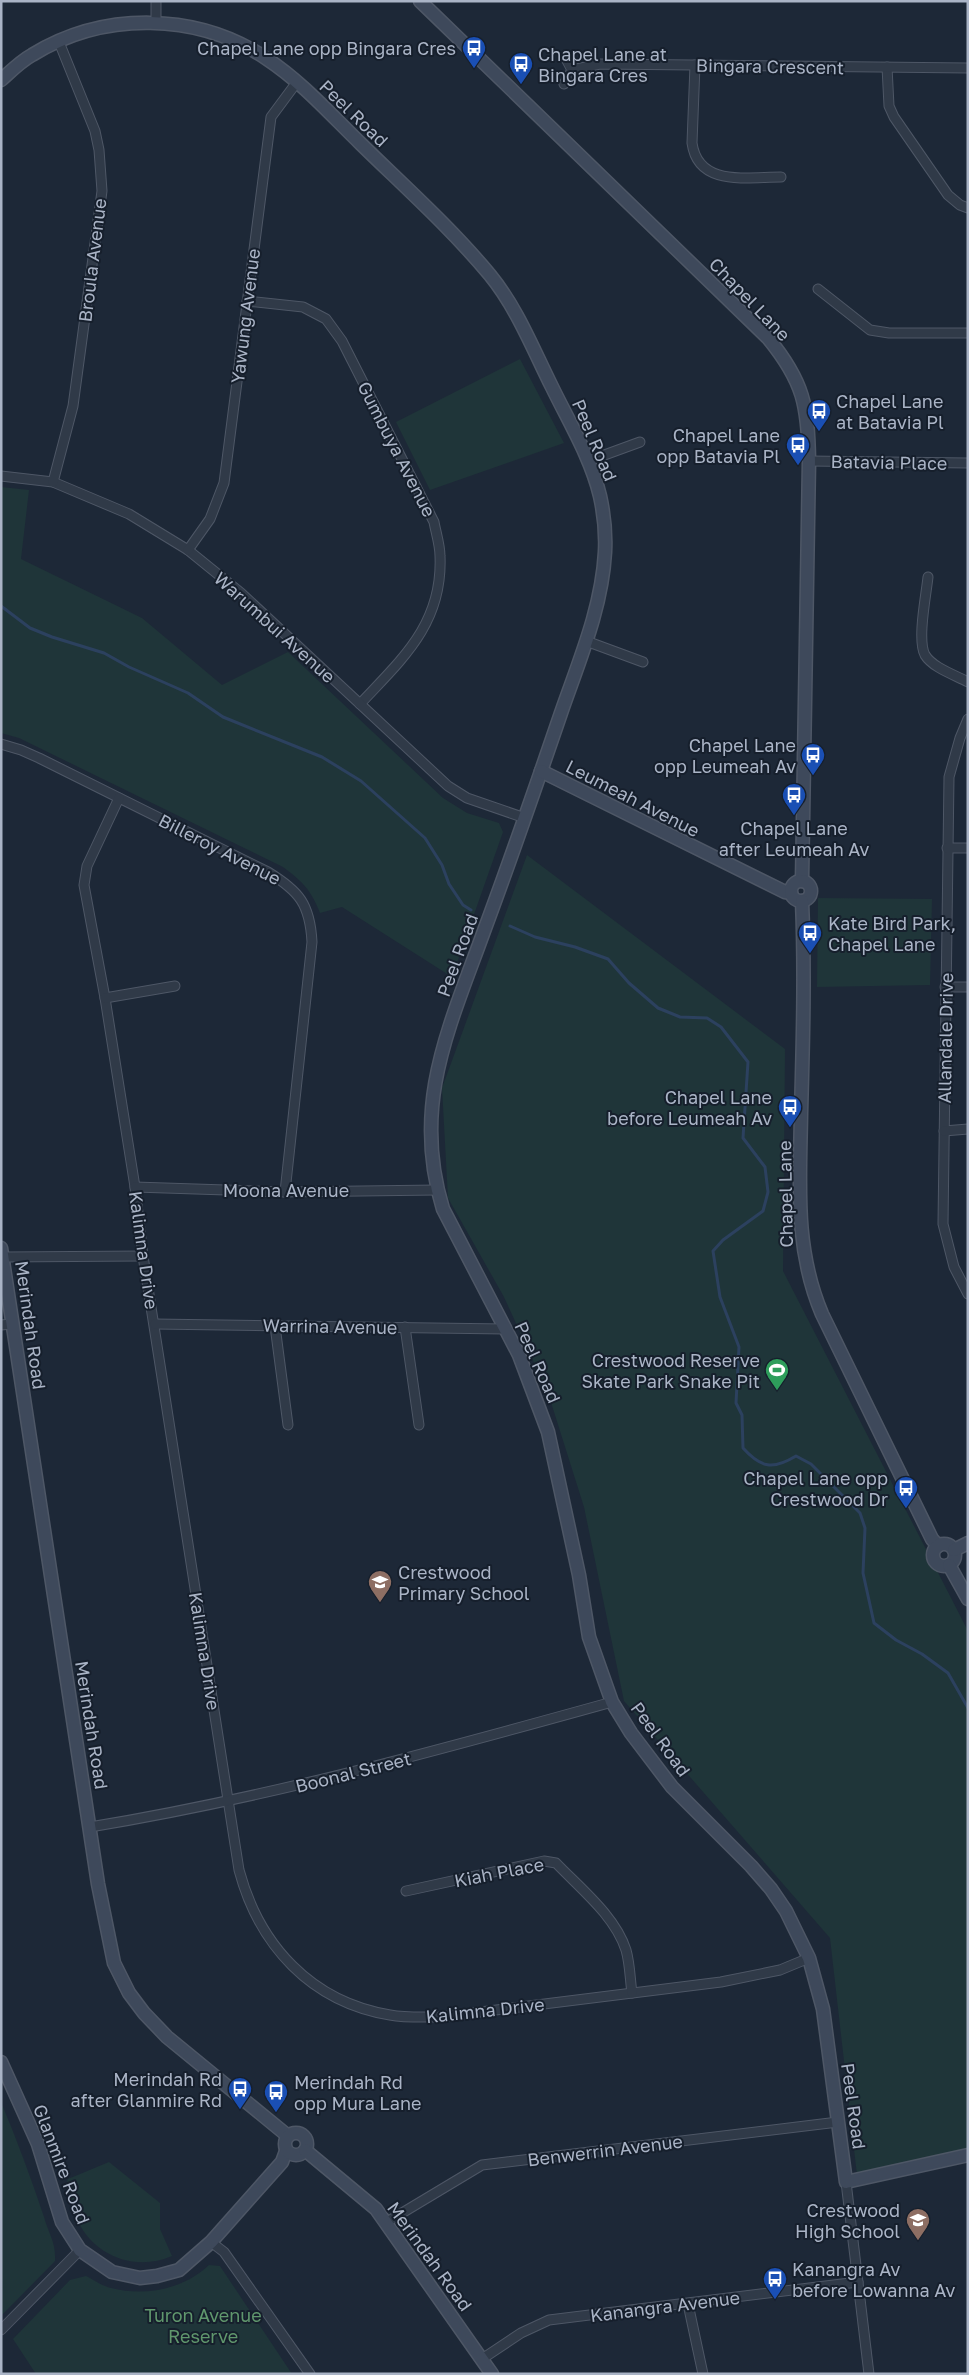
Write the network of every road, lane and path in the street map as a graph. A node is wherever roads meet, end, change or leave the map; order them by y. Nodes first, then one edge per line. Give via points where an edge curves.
1 (156, 1) edge
2 (420, 1) edge
3 (156, 21) junction
4 (59, 42) junction
5 (565, 57) dead end
6 (695, 66) junction
7 (887, 67) junction
8 (968, 68) edge
9 (572, 70) junction
10 (1, 80) edge
11 (297, 82) junction
12 (564, 84) dead end
13 (781, 177) dead end
14 (968, 208) edge
15 (818, 289) dead end
16 (247, 301) junction
17 (968, 333) edge
18 (640, 442) dead end
19 (588, 461) junction
20 (810, 461) junction
21 (968, 463) edge
22 (1, 476) edge
23 (53, 482) junction
24 (188, 550) junction
25 (928, 577) dead end
26 (586, 641) junction
27 (643, 662) dead end
28 (968, 682) edge
29 (360, 704) junction
30 (968, 719) edge
31 (1, 744) edge
32 (541, 771) junction
33 (119, 798) junction
34 (526, 818) junction
35 (947, 848) junction
36 (968, 848) edge
37 (802, 881) junction
38 (792, 892) junction
39 (802, 901) junction
40 (175, 986) dead end
41 (945, 987) junction
42 (968, 987) edge
43 (105, 998) junction
44 (968, 1129) edge
45 (944, 1131) junction
46 (135, 1187) junction
47 (437, 1190) junction
48 (285, 1192) junction
49 (2, 1252) edge
50 (143, 1256) junction
51 (968, 1294) edge
52 (155, 1324) junction
53 (7, 1325) edge
54 (275, 1326) junction
55 (405, 1327) junction
56 (505, 1330) junction
57 (288, 1425) dead end
58 (419, 1425) dead end
59 (968, 1543) edge
60 (938, 1546) junction
61 (954, 1550) junction
62 (949, 1566) junction
63 (968, 1599) edge
64 (612, 1702) junction
65 (229, 1802) junction
66 (90, 1827) junction
67 (406, 1891) dead end
68 (809, 1958) junction
69 (632, 1993) junction
70 (1, 2062) edge
71 (838, 2122) junction
72 (288, 2136) junction
73 (305, 2150) junction
74 (286, 2151) junction
75 (968, 2155) edge
76 (846, 2182) junction
77 (387, 2222) junction
78 (212, 2242) junction
79 (80, 2250) junction
80 (858, 2282) junction
81 (688, 2304) junction
82 (1, 2330) edge
83 (482, 2359) junction
84 (310, 2374) edge
85 (492, 2374) edge
86 (703, 2374) edge
87 (870, 2374) edge

1 - 3 street
2 - 20 street, Chapel Lane via 777,350 793,373 805,405
3 - 4 street, Peel Road via 102,28
3 - 11 street, Peel Road via 227,37 255,50
4 - 10 street, Peel Road via 31,55
4 - 23 street, Broula Avenue via 95,130 102,190 73,406
5 - 9 street
6 - 7 street, Bingara Crescent
6 - 9 street, Bingara Crescent via 600,64
6 - 13 street via 692,143 699,164 707,172 718,175
7 - 8 street, Bingara Crescent
7 - 14 street via 889,106 894,117 948,195
9 - 12 street
11 - 16 street, Yawung Avenue via 271,118
11 - 19 street, Peel Road via 455,236 492,277 513,307
15 - 17 street via 870,330
16 - 24 street, Yawung Avenue via 224,484 210,519
16 - 29 street, Gumbuya Avenue via 303,307 326,318 342,341 434,522 440,554 439,586 429,618 411,650
18 - 19 street
19 - 26 street, Peel Road via 600,496 605,546 599,600
20 - 21 street, Batavia Place
20 - 37 street, Chapel Lane
22 - 23 street, Warumbui Avenue
23 - 24 street, Warumbui Avenue via 129,514
24 - 29 street, Warumbui Avenue via 241,593
25 - 28 street via 922,644 926,656 936,666
26 - 27 street
26 - 32 street, Peel Road
29 - 34 street, Warumbui Avenue via 456,792
30 - 35 street, Allandale Drive via 949,777
31 - 33 street, Billeroy Avenue via 21,750
32 - 34 street, Peel Road
32 - 38 street, Leumeah Avenue via 697,850 785,892
33 - 43 street, Kalimna Drive via 87,866 84,885
33 - 48 street, Billeroy Avenue via 285,882 301,897 308,910 312,942
34 - 47 street, Peel Road via 437,1070 430,1108 430,1135
35 - 36 street
35 - 41 street, Allandale Drive
37 - 38 street via 793,886
37 - 39 street via 811,891
38 - 39 street via 795,899
39 - 60 street, Chapel Lane via 800,1214 804,1256 822,1314
40 - 43 street
41 - 42 street
41 - 45 street, Allandale Drive
43 - 46 street, Kalimna Drive
44 - 45 street
45 - 51 street, Allandale Drive via 943,1224 954,1267
46 - 48 street, Moona Avenue
46 - 50 street, Kalimna Drive
47 - 48 street, Moona Avenue
47 - 56 street, Peel Road via 443,1209
49 - 50 street
49 - 53 street, Merindah Road
50 - 52 street, Kalimna Drive
52 - 54 street, Warrina Avenue
52 - 65 street, Kalimna Drive
53 - 66 street, Merindah Road
54 - 55 street, Warrina Avenue
54 - 57 street
55 - 56 street, Warrina Avenue
55 - 58 street
56 - 64 street, Peel Road via 519,1355 548,1432 589,1637
59 - 61 street
60 - 61 street via 947,1545
60 - 62 street via 933,1554 934,1561 940,1566
61 - 62 street via 955,1559
62 - 63 street
64 - 65 street, Boonal Street via 318,1782
64 - 68 street, Peel Road via 672,1787 771,1889 786,1911
65 - 66 street, Boonal Street
65 - 69 street, Kalimna Drive via 245,1892 266,1935 295,1970 341,2000 390,2015 440,2017
66 - 72 street, Merindah Road via 106,1931 114,1963 129,1993 167,2037
67 - 69 street, Kiah Place via 544,1861 556,1863 611,1921 620,1936 627,1952
68 - 69 street, Kalimna Drive via 780,1970 743,1978
68 - 71 street, Peel Road via 823,2009
70 - 79 street, Glanmire Road via 38,2144 62,2222
71 - 76 street, Peel Road
71 - 77 street, Benwerrin Avenue via 482,2165
72 - 73 street via 296,2132 302,2134 306,2140
72 - 74 street via 284,2143
73 - 74 street via 297,2155
73 - 77 street, Merindah Road via 364,2197
74 - 78 street, Glanmire Road via 282,2162
75 - 76 street
76 - 80 street
77 - 83 street, Merindah Road
78 - 79 street, Glanmire Road via 179,2270 140,2278 112,2272
78 - 84 street via 224,2252
79 - 82 street
80 - 81 street, Kanangra Avenue
80 - 87 street
81 - 83 street, Kanangra Avenue via 550,2320 521,2332
81 - 86 street
83 - 85 street, Merindah Road

